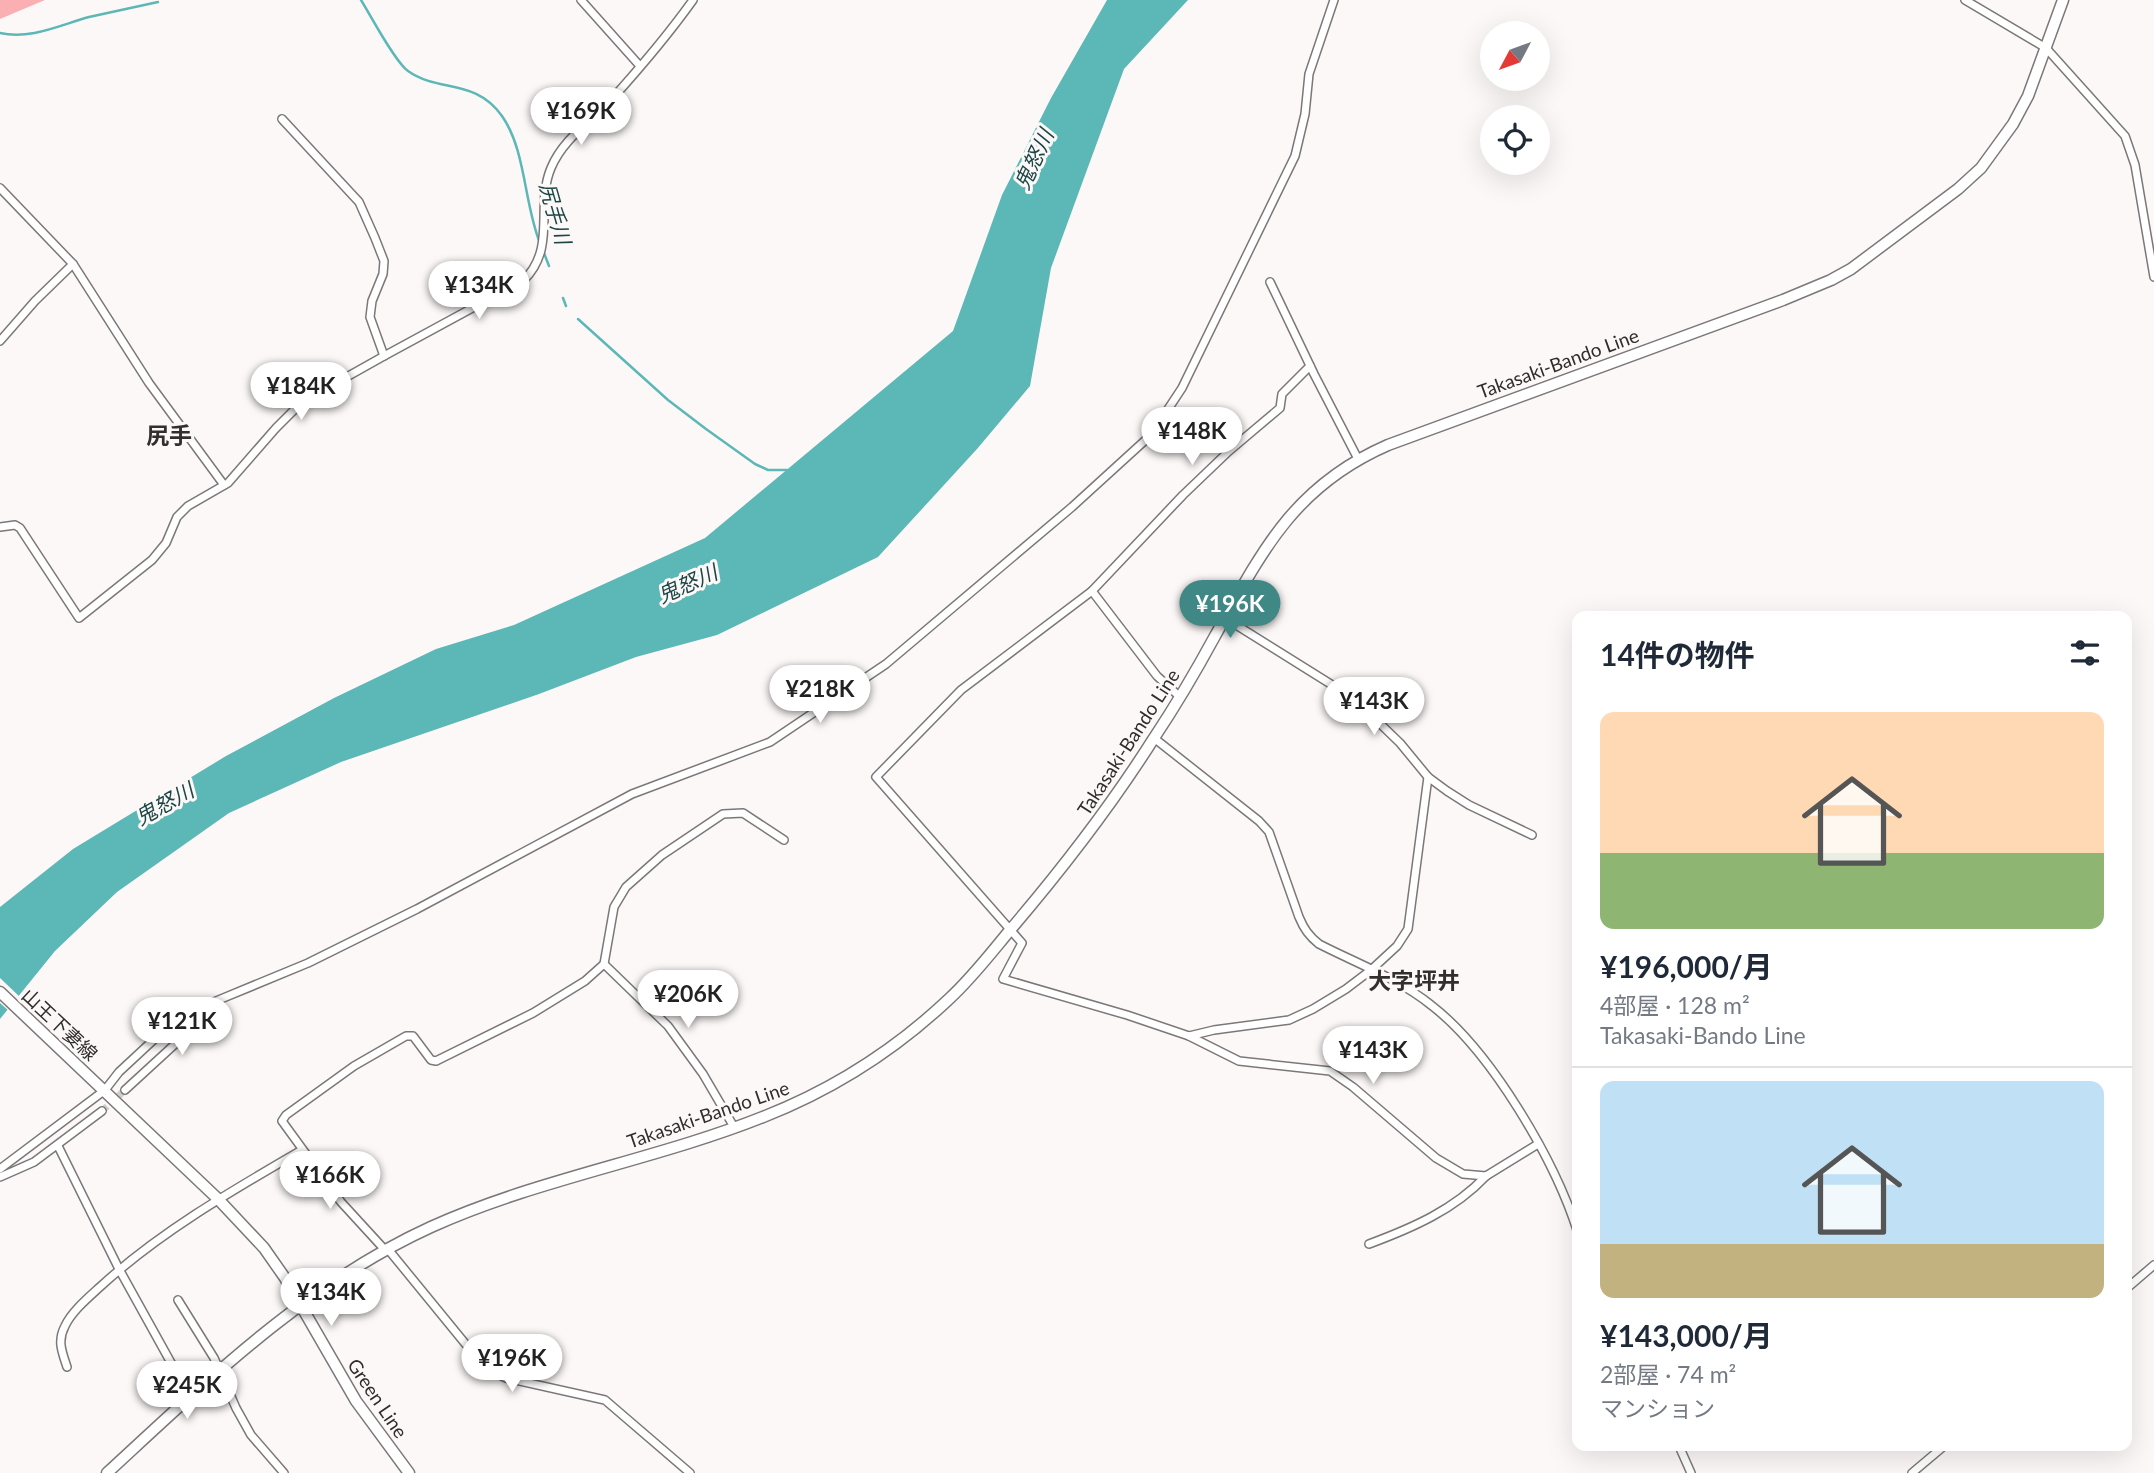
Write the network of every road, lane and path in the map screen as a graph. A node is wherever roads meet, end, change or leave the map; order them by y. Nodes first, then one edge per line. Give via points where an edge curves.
1 (581, 0) edge
2 (692, 0) edge
3 (1334, 0) edge
4 (1965, 0) edge
5 (2063, 0) edge
6 (2046, 48) junction
7 (640, 66) junction
8 (282, 119) dead end
9 (0, 188) edge
10 (74, 264) junction
11 (2154, 277) edge
12 (1270, 282) dead end
13 (0, 341) edge
14 (384, 356) junction
15 (1310, 366) junction
16 (1358, 459) junction
17 (223, 485) junction
18 (0, 527) edge
19 (1091, 591) junction
20 (1225, 618) junction
21 (1180, 697) junction
22 (1154, 738) junction
23 (1428, 777) junction
24 (1532, 835) dead end
25 (784, 841) dead end
26 (1011, 930) junction
27 (604, 964) junction
28 (1371, 970) junction
29 (0, 992) edge
30 (216, 1001) junction
31 (1189, 1036) junction
32 (104, 1090) junction
33 (125, 1090) tunnel mouth
34 (102, 1111) tunnel mouth
35 (734, 1127) junction
36 (1538, 1144) junction
37 (58, 1146) junction
38 (302, 1150) junction
39 (0, 1169) edge
40 (1486, 1176) junction
41 (0, 1177) edge
42 (218, 1199) junction
43 (1572, 1216) edge
44 (1369, 1244) dead end
45 (386, 1249) junction
46 (2154, 1265) edge
47 (119, 1269) junction
48 (2132, 1284) edge
49 (178, 1300) dead end
50 (300, 1304) junction
51 (67, 1367) dead end
52 (219, 1371) junction
53 (190, 1397) junction
54 (1681, 1451) edge
55 (1938, 1451) edge
56 (107, 1473) edge
57 (284, 1473) edge
58 (409, 1473) edge
59 (690, 1473) edge
60 (1691, 1473) edge
61 (1912, 1473) edge

1 - 7 street
2 - 7 street
3 - 30 street via 1309,74 1295,156 1182,388 1151,435 1072,507 886,664 769,742 632,794 309,963
4 - 6 street
5 - 6 main road, Takasaki-Bando Line
6 - 11 street via 2124,136 2135,165
6 - 16 main road, Takasaki-Bando Line via 2020,110 1981,168 1841,275
7 - 14 street via 570,138 550,169 543,241 534,270 512,288
8 - 14 street via 359,202 375,238 384,261 370,317
9 - 10 street
10 - 13 street
10 - 17 street via 149,383
12 - 15 street
14 - 17 street via 295,409
15 - 16 street
15 - 19 street via 1282,394 1280,408 1201,478
16 - 20 main road, Takasaki-Bando Line via 1313,492 1285,521
17 - 18 street via 181,512 152,560 79,618 20,528
19 - 21 street via 1140,656
19 - 26 street via 961,691 876,777
20 - 21 main road, Takasaki-Bando Line
20 - 23 street via 1369,713
21 - 22 main road, Takasaki-Bando Line
22 - 26 main road, Takasaki-Bando Line via 1084,840
22 - 28 street via 1269,832 1303,929 1310,937
23 - 24 street via 1469,805
23 - 28 street via 1408,929
25 - 27 street via 738,811 723,814 691,835 626,887 614,907
26 - 31 street via 1022,943 1003,979
26 - 35 main road, Takasaki-Bando Line via 950,999 871,1062 811,1096
27 - 35 street via 668,1026
27 - 38 street via 533,1013 436,1060 430,1060 413,1036 406,1036 354,1066 282,1121
28 - 31 street via 1289,1020
28 - 36 street via 1430,1004 1455,1026 1489,1068
29 - 32 main road, 山王下妻線
30 - 32 street via 162,1033
30 - 33 street
31 - 40 street via 1239,1061 1330,1071 1436,1158 1463,1174
32 - 39 street
32 - 42 main road, 山王下妻線
34 - 37 street
35 - 45 main road, Takasaki-Bando Line via 475,1210
36 - 40 street
36 - 43 street
37 - 41 street
37 - 47 street
38 - 42 street
38 - 45 street via 341,1202
40 - 44 street via 1447,1210
42 - 47 street
42 - 50 main road, Green Line via 264,1248
45 - 50 main road, Takasaki-Bando Line
45 - 59 street via 486,1369 506,1378 605,1400
46 - 48 street
47 - 51 street via 65,1325 59,1343
47 - 53 street
49 - 52 street
50 - 52 main road, Takasaki-Bando Line
50 - 58 main road, Green Line via 356,1401
52 - 53 main road, Takasaki-Bando Line
52 - 57 street via 251,1435
53 - 56 main road, Takasaki-Bando Line
54 - 60 street
55 - 61 street

